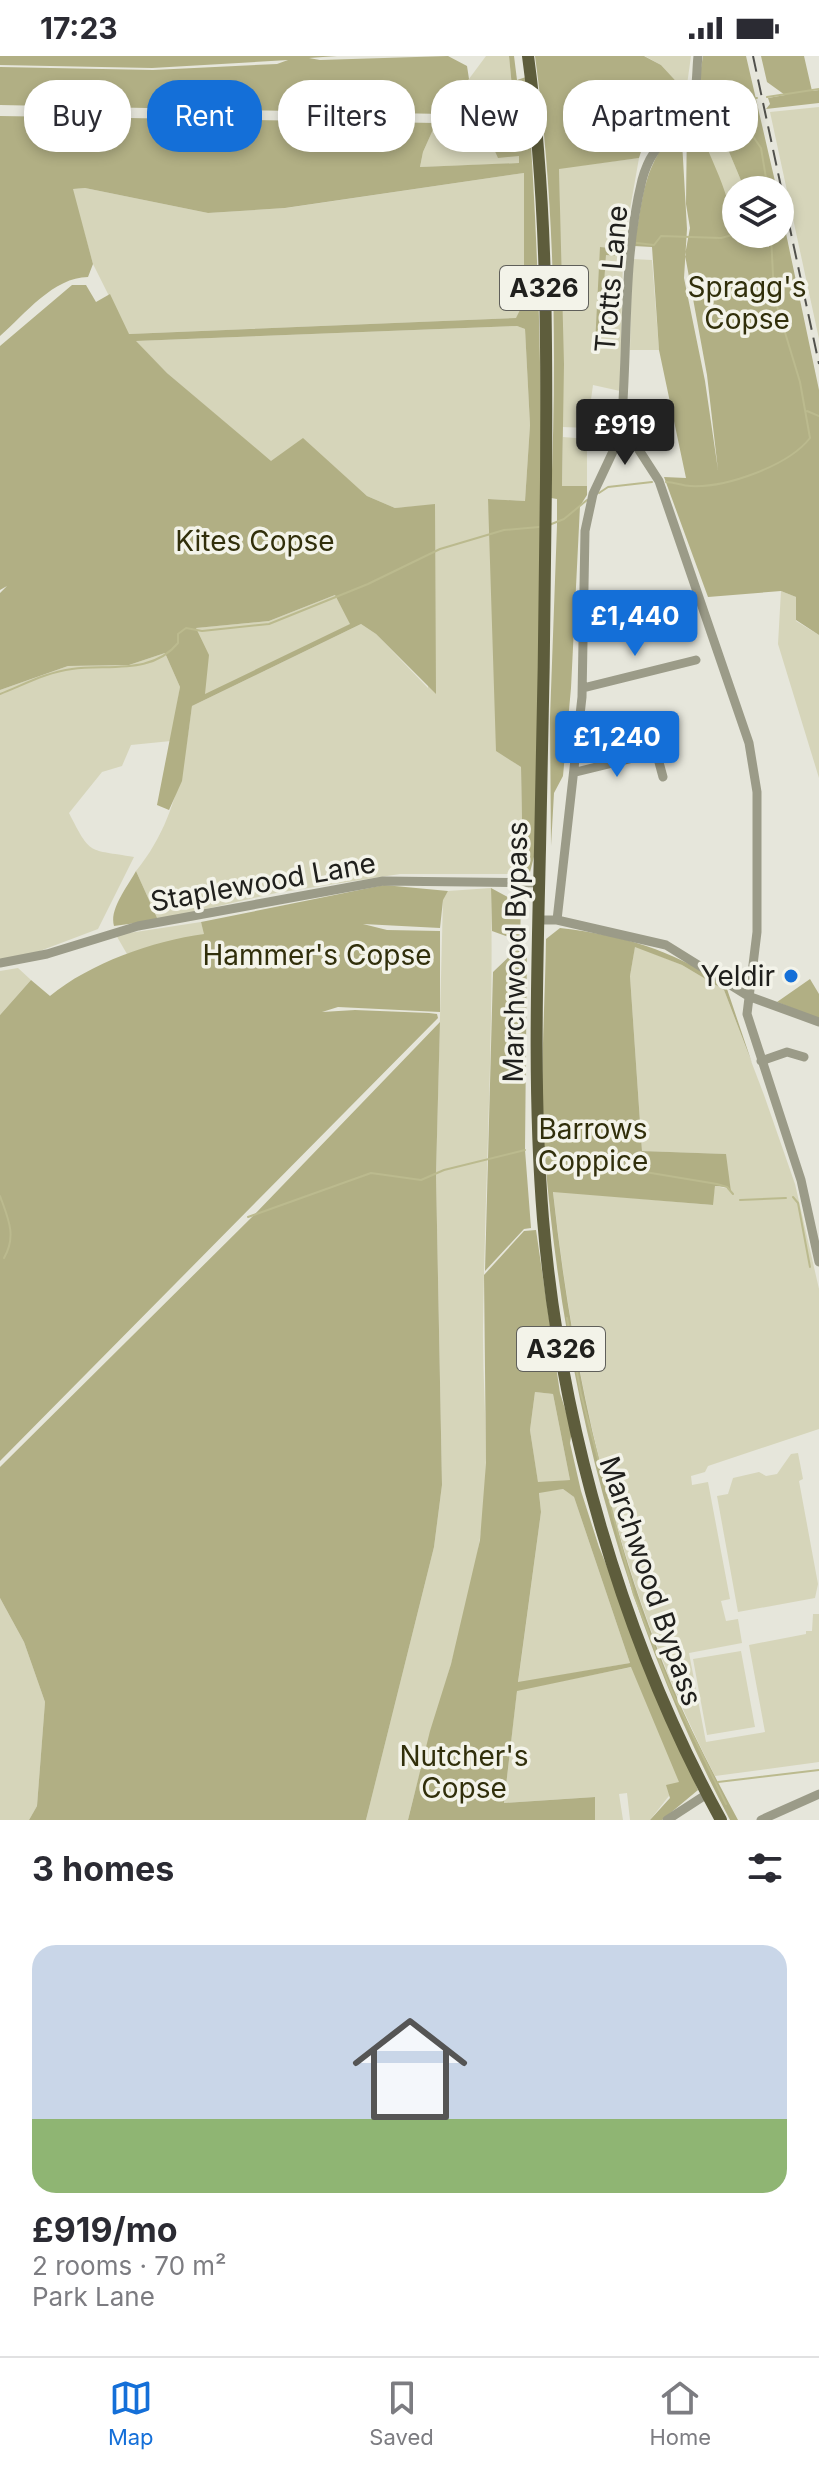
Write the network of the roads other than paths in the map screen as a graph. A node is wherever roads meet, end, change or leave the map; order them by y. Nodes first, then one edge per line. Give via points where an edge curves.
1 (528, 56) edge
2 (698, 56) edge
3 (625, 426) junction
4 (696, 660) dead end
5 (583, 688) junction
6 (576, 772) junction
7 (663, 777) dead end
8 (540, 883) junction
9 (539, 920) junction
10 (557, 920) junction
11 (0, 963) edge
12 (748, 996) junction
13 (819, 1022) edge
14 (804, 1057) dead end
15 (761, 1061) junction
16 (819, 1262) edge
17 (707, 1794) junction
18 (819, 1794) edge
19 (667, 1820) edge
20 (721, 1820) edge
21 (761, 1820) edge

1 - 8 main road, Marchwood Bypass / A326 via 547,349
2 - 3 street, Trotts Lane via 689,109 655,148 642,180 628,262
3 - 5 street via 592,498 585,531
3 - 12 street via 659,481 752,757 757,932
4 - 5 street
5 - 6 street
6 - 7 street via 657,755
6 - 10 street
8 - 9 main road, Marchwood Bypass / A326
8 - 11 street, Staplewood Lane via 383,881 138,926
9 - 10 street
9 - 17 main road, Marchwood Bypass / A326 via 541,1180 570,1409 621,1587
10 - 12 street via 666,945
12 - 13 street
12 - 15 street via 749,1026
14 - 15 street via 787,1052
15 - 16 street via 801,1180
17 - 19 street
17 - 20 main road, Marchwood Bypass / A326
18 - 21 street

